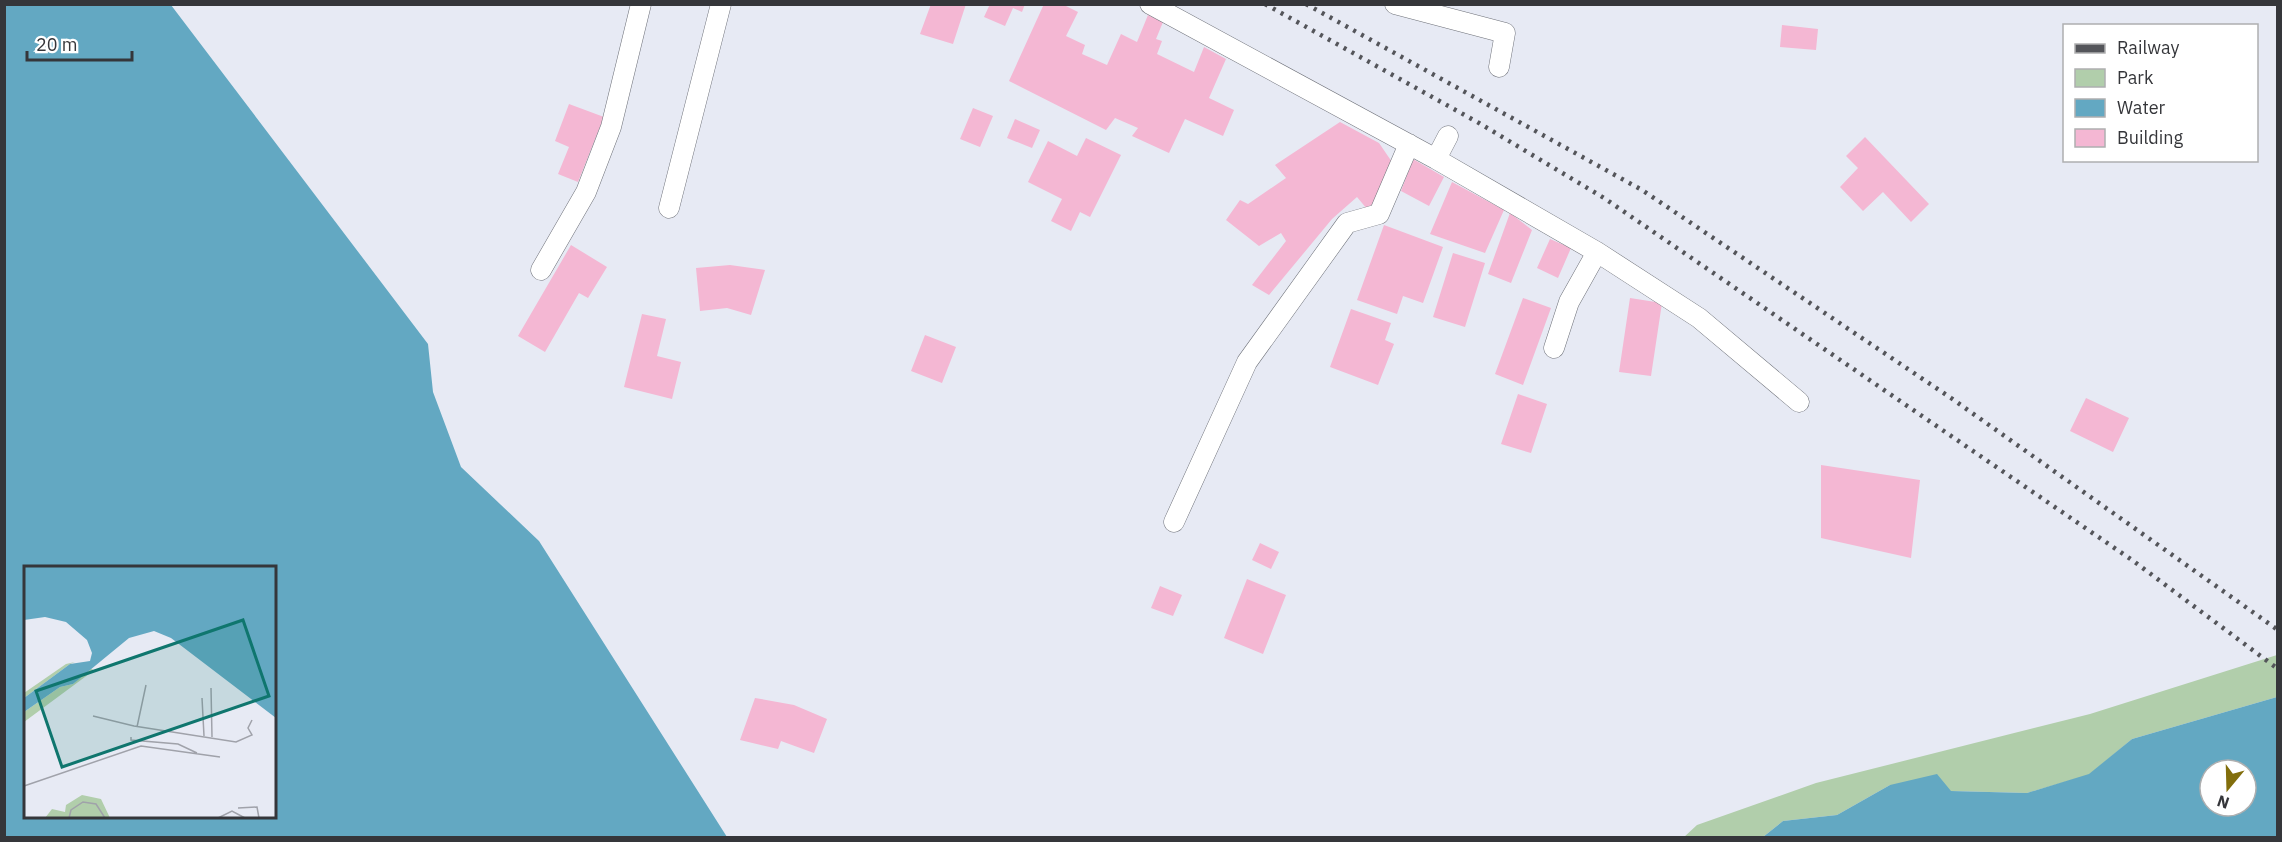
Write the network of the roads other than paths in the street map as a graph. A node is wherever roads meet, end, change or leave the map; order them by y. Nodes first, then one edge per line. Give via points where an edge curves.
1 (642, 4) edge
2 (721, 4) edge
3 (1150, 4) edge
4 (1395, 4) edge
5 (1499, 67) dead end
6 (1448, 136) dead end
7 (1409, 144) junction
8 (1436, 159) junction
9 (669, 208) dead end
10 (1597, 252) junction
11 (541, 270) dead end
12 (1554, 348) dead end
13 (1799, 402) dead end
14 (1174, 522) dead end

1 - 11 lane via 611,127 590,181
2 - 9 lane
3 - 7 lane
4 - 5 lane via 1506,33
6 - 8 lane
7 - 8 lane
7 - 14 lane via 1379,214 1347,223 1247,362
8 - 10 lane
10 - 12 lane via 1569,302
10 - 13 lane via 1698,318

